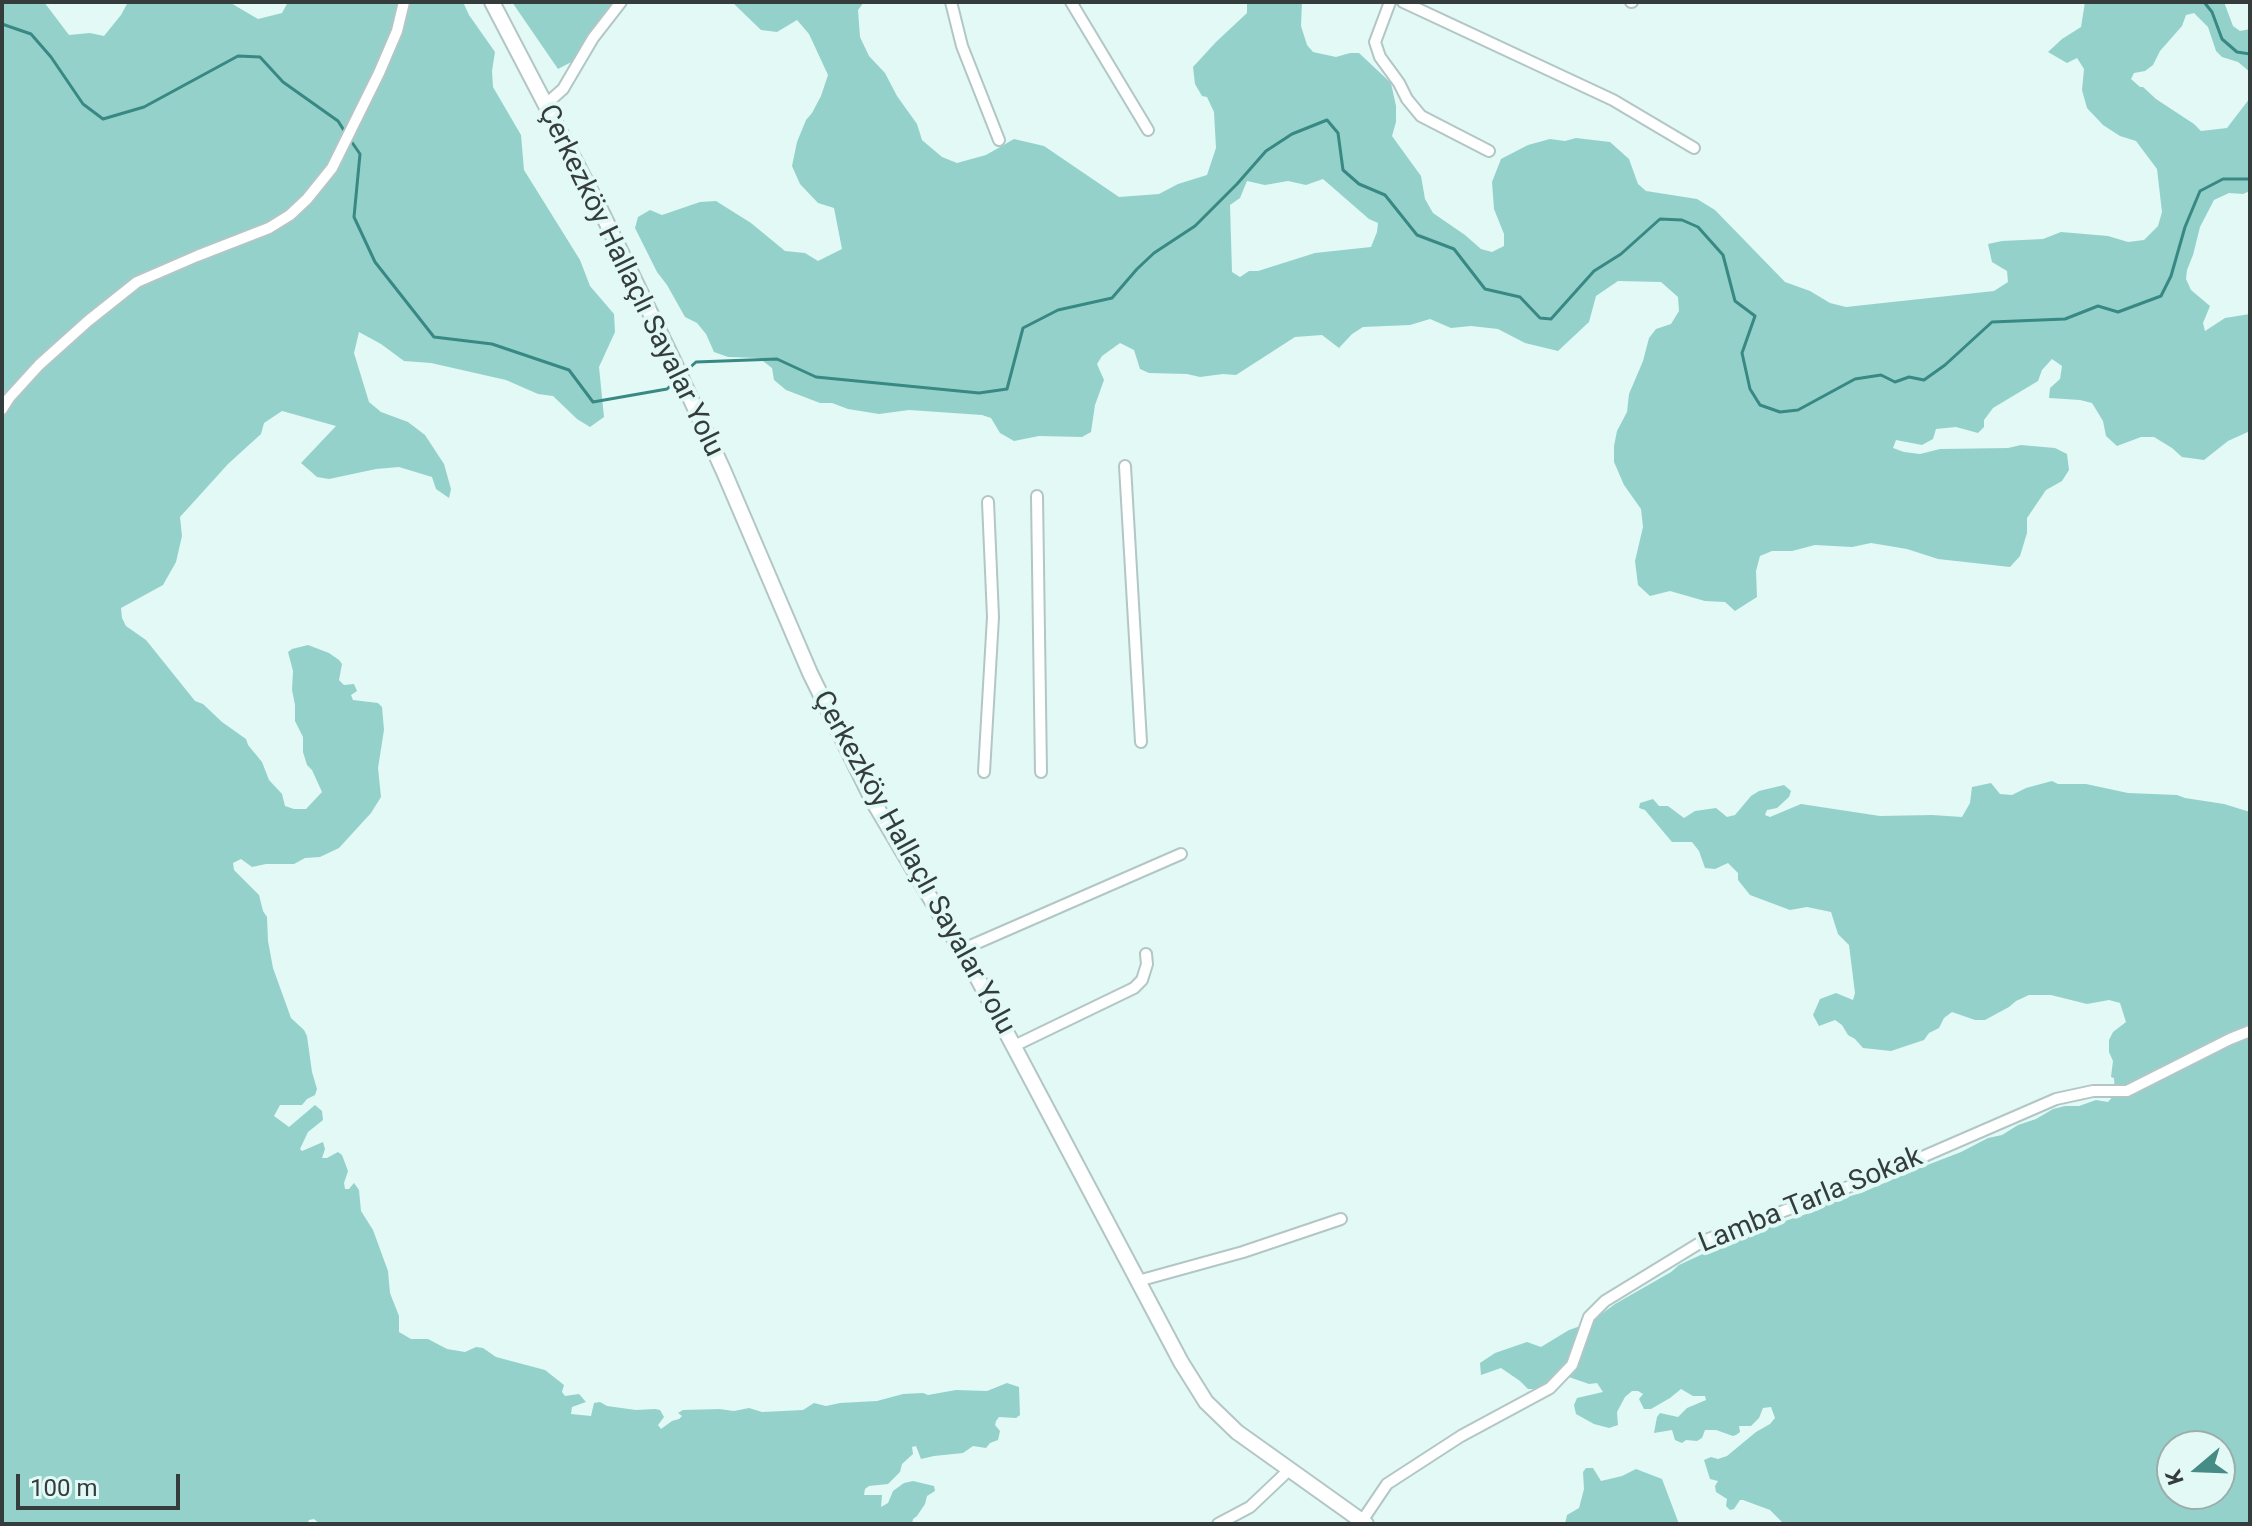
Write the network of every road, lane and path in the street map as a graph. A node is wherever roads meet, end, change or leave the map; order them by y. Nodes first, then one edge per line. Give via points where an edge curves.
1 (404, 2) edge
2 (492, 2) edge
3 (621, 2) edge
4 (951, 2) edge
5 (1071, 2) edge
6 (1390, 2) edge
7 (1403, 2) edge
8 (545, 105) junction
9 (1148, 130) dead end
10 (999, 140) dead end
11 (1694, 148) dead end
12 (1489, 151) dead end
13 (2, 409) edge
14 (1125, 466) dead end
15 (1037, 496) dead end
16 (988, 502) dead end
17 (1141, 742) dead end
18 (984, 772) dead end
19 (1041, 772) dead end
20 (1181, 854) dead end
21 (961, 950) junction
22 (1146, 954) dead end
23 (2250, 1031) edge
24 (1014, 1046) junction
25 (1341, 1219) dead end
26 (1138, 1281) junction
27 (1289, 1470) junction
28 (1364, 1523) edge
29 (1218, 1524) edge

1 - 13 street via 397,31 332,168 307,199 269,228 137,282 39,365
2 - 8 main road, Çerkezköy Hallaçlı Sayalar Yolu
3 - 8 street via 563,89
4 - 10 street via 962,46
5 - 9 street
6 - 12 street via 1375,42 1407,99 1421,116
7 - 11 street via 1613,100
8 - 21 main road, Çerkezköy Hallaçlı Sayalar Yolu via 673,360 824,702 873,801
14 - 17 street
15 - 19 street
16 - 18 street via 993,617
20 - 21 street
21 - 24 main road, Çerkezköy Hallaçlı Sayalar Yolu
22 - 24 street via 1142,980 1134,988
23 - 28 street, Lamba Tarla Sokak via 2127,1091 2056,1099 1883,1174 1703,1241 1605,1301 1589,1317 1572,1365 1550,1388 1387,1484
24 - 26 main road, Çerkezköy Hallaçlı Sayalar Yolu
25 - 26 street
26 - 27 main road, Çerkezköy Hallaçlı Sayalar Yolu via 1206,1402
27 - 28 main road, Çerkezköy Hallaçlı Sayalar Yolu
27 - 29 street via 1250,1507

